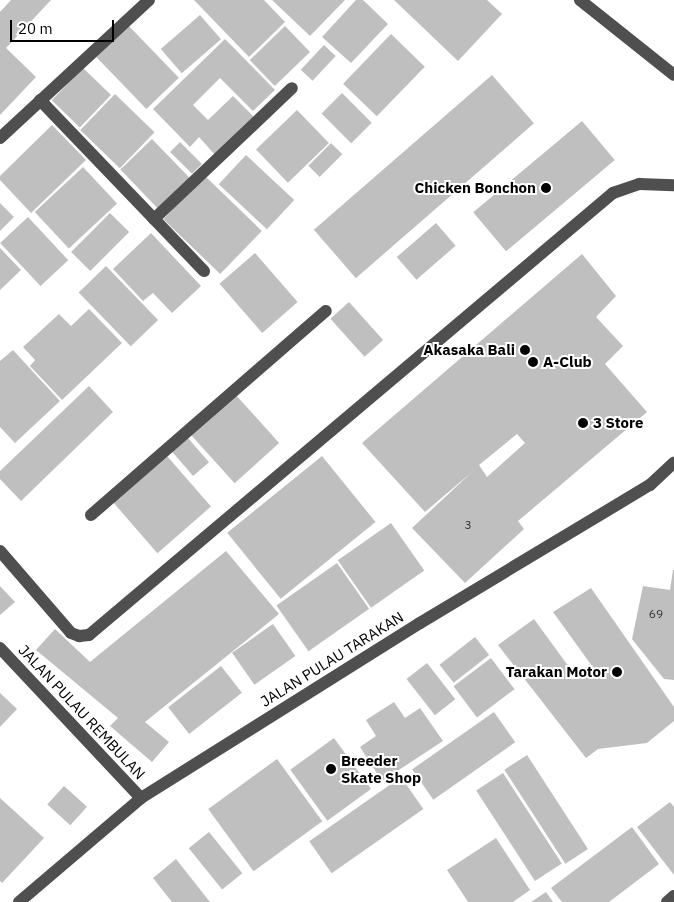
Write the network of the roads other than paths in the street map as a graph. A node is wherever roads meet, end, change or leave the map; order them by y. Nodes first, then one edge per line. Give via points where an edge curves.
1 (149, 0) edge
2 (580, 0) edge
3 (674, 75) edge
4 (292, 88) dead end
5 (40, 100) junction
6 (0, 138) edge
7 (674, 185) edge
8 (154, 219) junction
9 (204, 271) dead end
10 (326, 311) dead end
11 (674, 462) edge
12 (91, 515) dead end
13 (0, 551) edge
14 (0, 648) edge
15 (141, 798) junction
16 (674, 896) edge
17 (20, 902) edge
18 (667, 902) edge

1 - 5 street
2 - 3 street
4 - 8 street
5 - 6 street
5 - 8 street
7 - 13 street via 638,184 613,193 89,635 71,633
8 - 9 street
10 - 12 street
11 - 15 street, JALAN PULAU TARAKAN via 650,485 420,623
14 - 15 street, JALAN PULAU REMBULAN
15 - 17 street, JALAN PULAU TARAKAN
16 - 18 street

